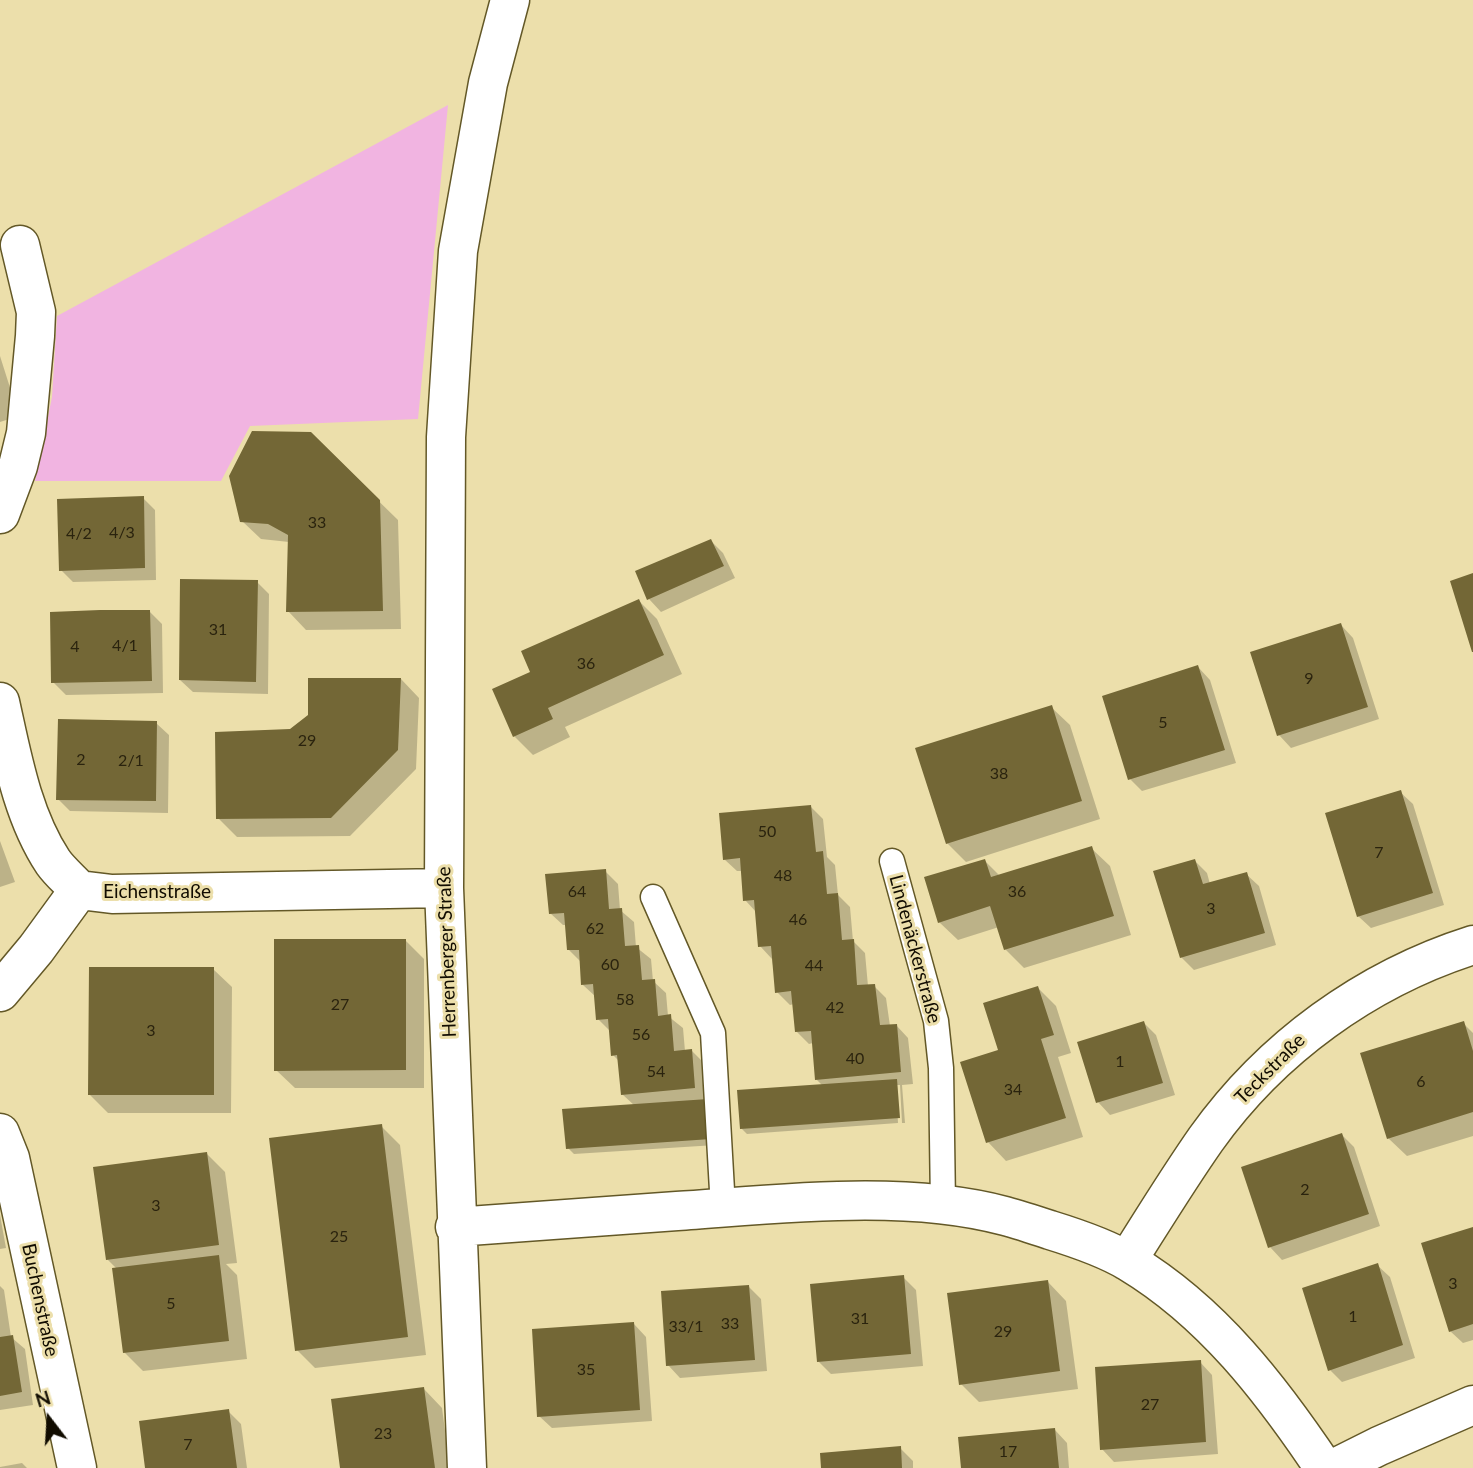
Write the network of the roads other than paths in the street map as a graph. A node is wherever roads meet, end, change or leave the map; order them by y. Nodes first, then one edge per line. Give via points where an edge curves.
1 (510, 0) edge
2 (20, 245) dead end
3 (0, 514) edge
4 (0, 702) edge
5 (892, 861) dead end
6 (444, 888) junction
7 (79, 890) junction
8 (653, 897) dead end
9 (1473, 945) edge
10 (0, 992) edge
11 (0, 1133) edge
12 (943, 1205) junction
13 (723, 1208) junction
14 (455, 1227) junction
15 (1127, 1261) junction
16 (1473, 1405) edge
17 (77, 1468) edge
18 (467, 1468) edge
19 (1324, 1468) edge
20 (1335, 1468) edge

1 - 6 street, Herrenberger Straße via 488,83 458,251 446,437
2 - 3 street via 36,312 35,336 26,433
4 - 7 street, Eichenstraße via 34,827 54,863
5 - 12 lane, Lindenäckerstraße via 936,1021
6 - 7 street, Eichenstraße via 112,894
6 - 14 street, Herrenberger Straße
7 - 10 street
8 - 13 lane via 713,1033
9 - 15 street, Teckstraße via 1363,993 1283,1052 1206,1138
11 - 17 street, Buchenstraße via 10,1158
12 - 13 street via 883,1202
12 - 15 street via 1003,1215
13 - 14 street
14 - 18 street, Herrenberger Straße
15 - 19 street via 1176,1294 1238,1353
16 - 20 street

